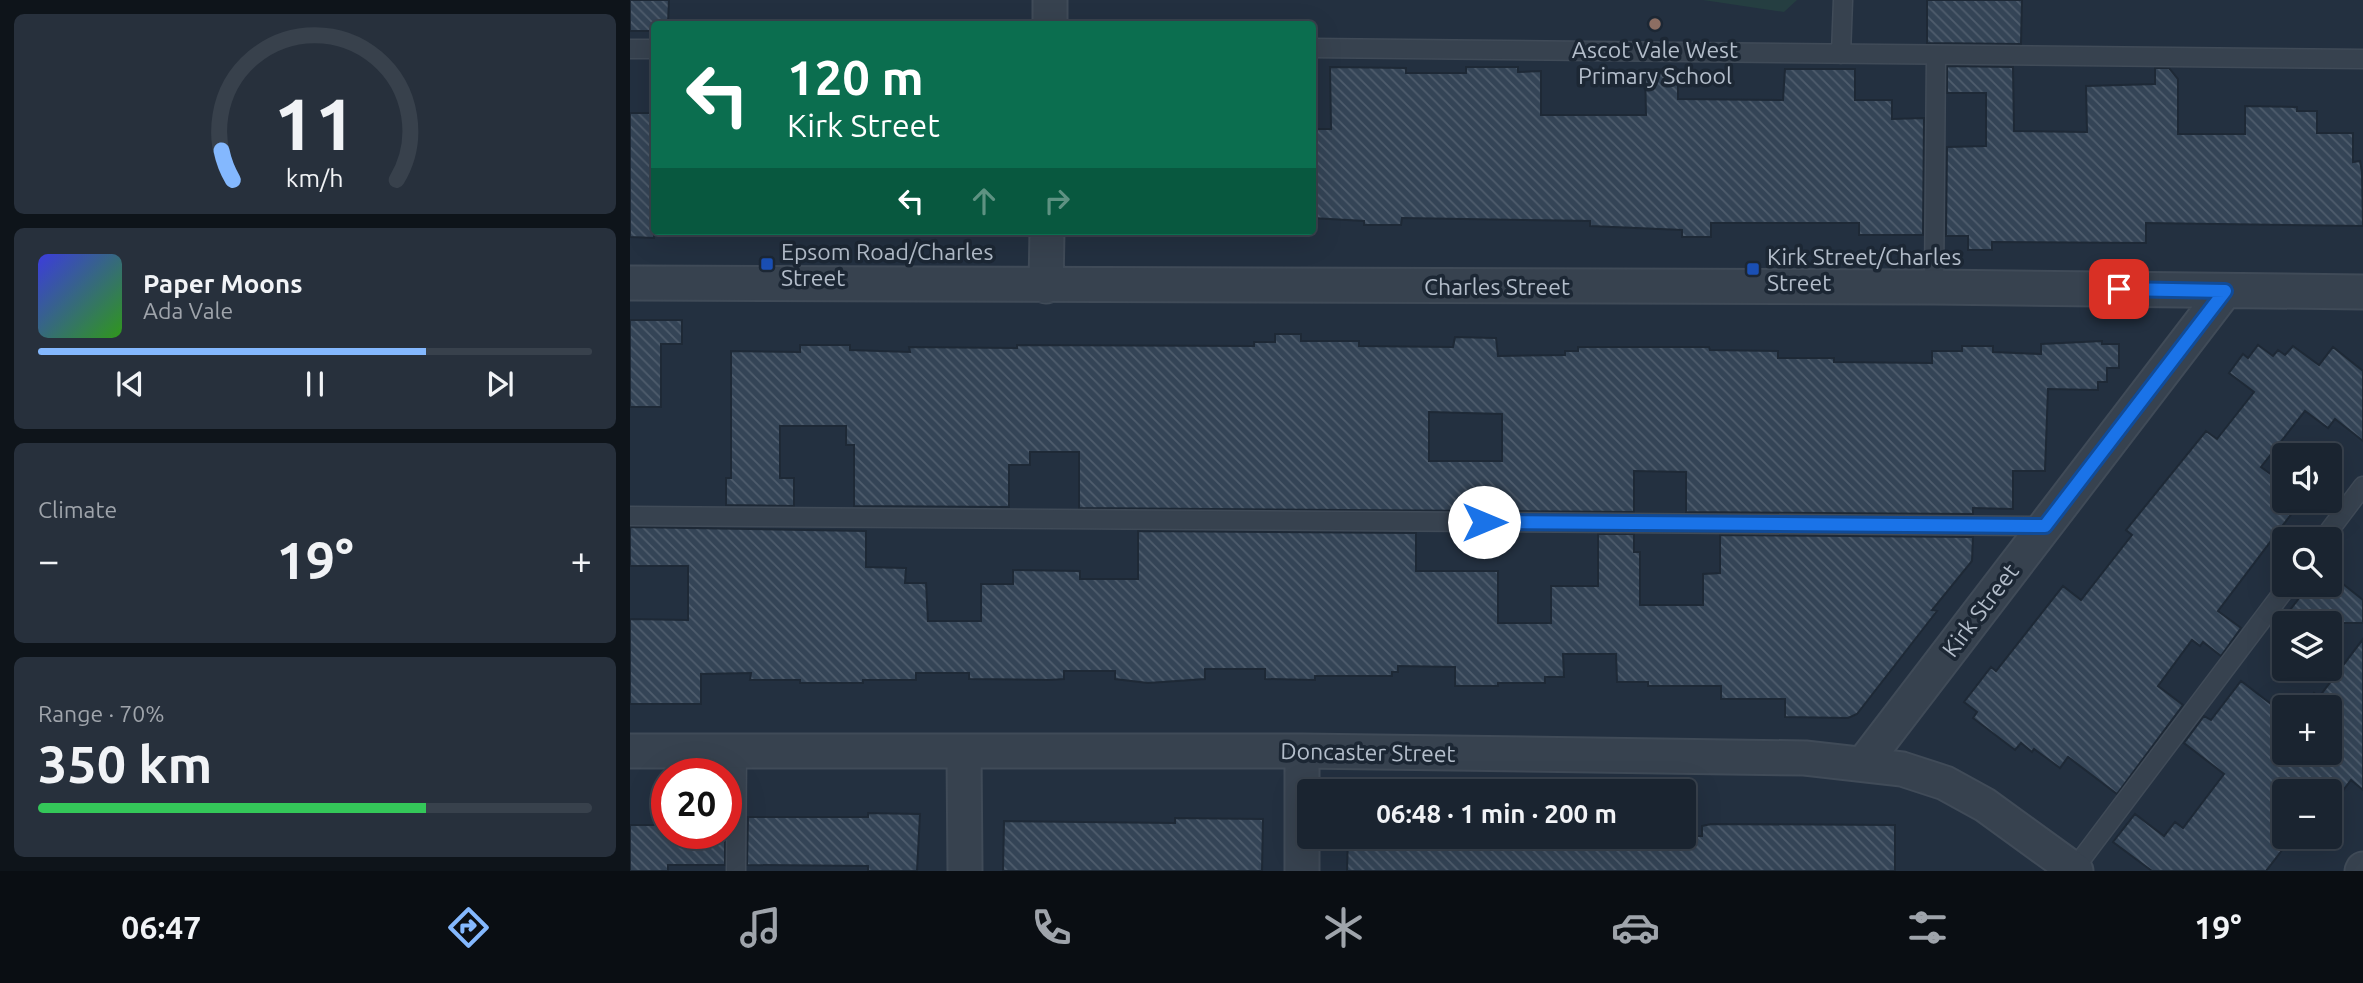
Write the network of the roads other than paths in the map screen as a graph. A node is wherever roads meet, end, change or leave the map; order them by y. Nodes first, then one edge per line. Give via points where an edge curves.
1 (1050, 0) edge
2 (1843, 0) edge
3 (1050, 21) edge
4 (1316, 48) edge
5 (630, 49) edge
6 (651, 49) edge
7 (1840, 54) junction
8 (1936, 55) junction
9 (2363, 59) edge
10 (1047, 235) edge
11 (630, 283) edge
12 (1046, 286) junction
13 (1934, 287) junction
14 (2225, 291) junction
15 (2363, 292) edge
16 (2363, 486) edge
17 (630, 516) edge
18 (2045, 526) junction
19 (2332, 527) edge
20 (2279, 597) edge
21 (630, 751) edge
22 (1302, 751) junction
23 (737, 753) junction
24 (964, 753) junction
25 (1864, 764) junction
26 (2075, 870) edge
27 (736, 871) edge
28 (965, 871) edge
29 (1302, 871) edge

1 - 3 street
2 - 7 lane
4 - 7 lane
5 - 6 lane
7 - 8 lane
8 - 9 lane
8 - 13 lane
10 - 12 street
11 - 12 street, Charles Street
12 - 13 street, Charles Street
13 - 14 street, Charles Street
14 - 15 street, Charles Street
14 - 18 street, Kirk Street
16 - 19 lane
17 - 18 lane
18 - 25 street, Kirk Street
20 - 26 lane
21 - 23 street, Doncaster Street
22 - 24 street, Doncaster Street
22 - 25 street, Doncaster Street via 1805,758
22 - 29 street
23 - 24 street, Doncaster Street
23 - 27 lane
24 - 28 street
25 - 26 street, Doncaster Street via 1902,769 1945,783 1985,805

